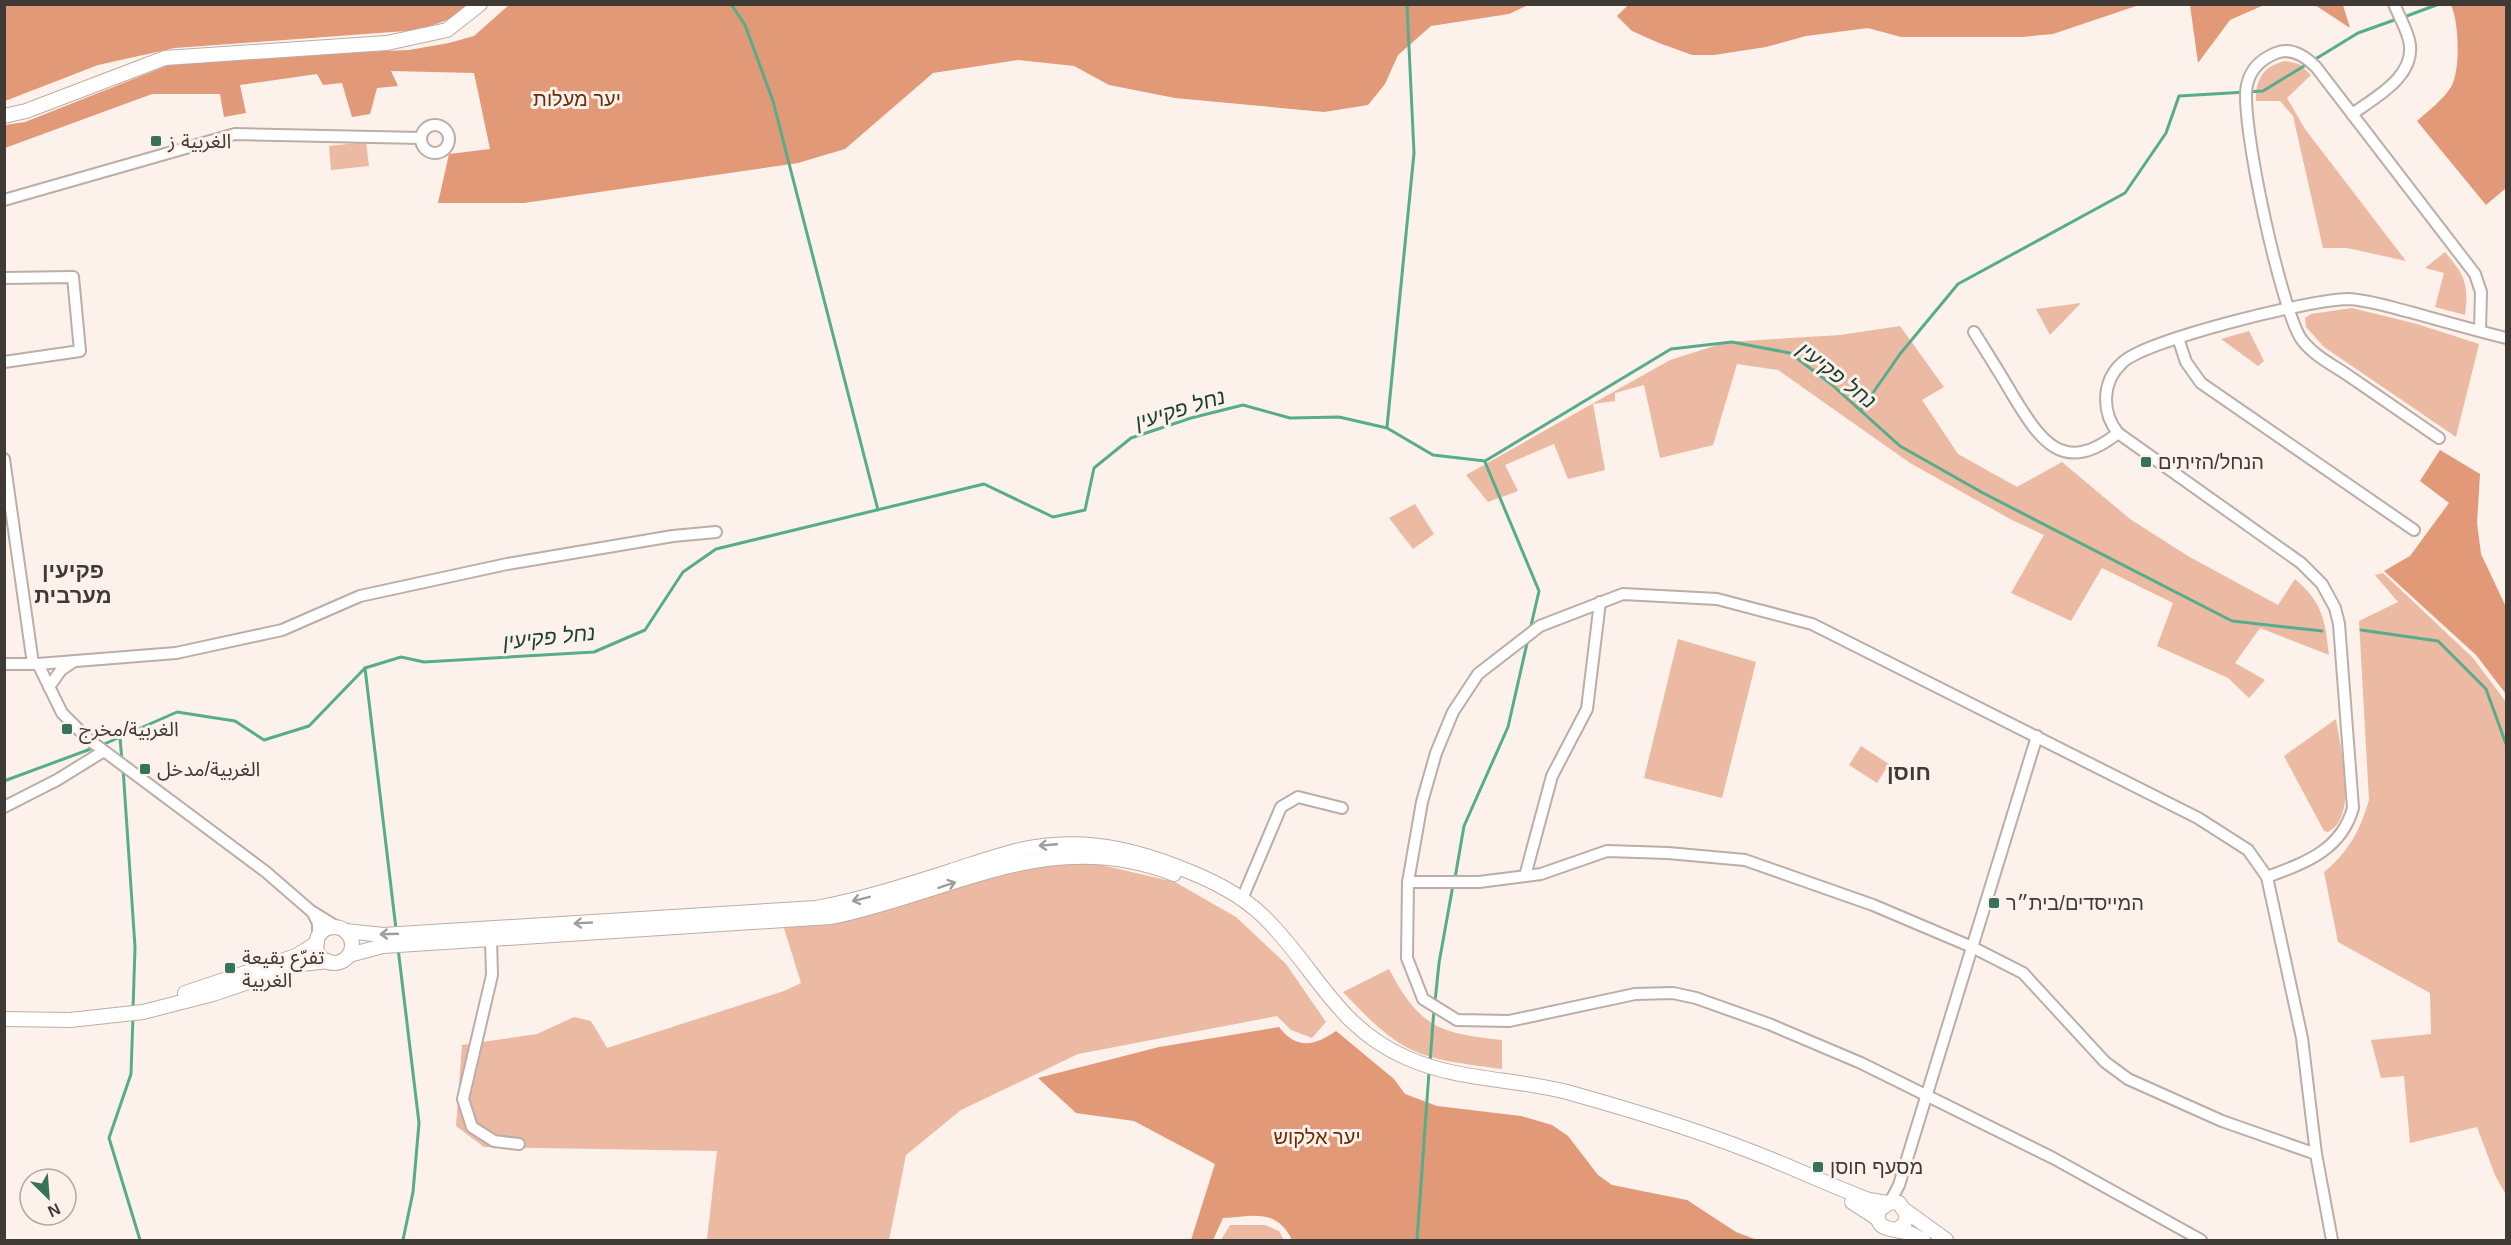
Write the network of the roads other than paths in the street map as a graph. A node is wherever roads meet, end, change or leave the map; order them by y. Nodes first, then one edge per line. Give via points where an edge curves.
1 (480, 4) edge
2 (2394, 4) edge
3 (2352, 114) junction
4 (4, 116) edge
5 (421, 138) dead end
6 (4, 200) edge
7 (4, 278) edge
8 (2288, 309) junction
9 (2480, 331) junction
10 (1974, 332) dead end
11 (2178, 338) junction
12 (2506, 338) edge
13 (4, 362) edge
14 (2118, 433) junction
15 (2439, 438) dead end
16 (4, 459) edge
17 (2414, 530) dead end
18 (716, 532) dead end
19 (1600, 602) junction
20 (73, 662) junction
21 (9, 663) edge
22 (36, 664) junction
23 (49, 686) junction
24 (2037, 736) junction
25 (104, 751) junction
26 (4, 807) edge
27 (1342, 808) dead end
28 (1525, 876) junction
29 (2267, 877) junction
30 (1408, 882) junction
31 (1242, 899) junction
32 (311, 911) junction
33 (341, 929) junction
34 (473, 929) junction
35 (318, 940) junction
36 (491, 940) junction
37 (1972, 947) junction
38 (349, 955) junction
39 (328, 961) junction
40 (105, 1018) junction
41 (4, 1019) edge
42 (1927, 1096) junction
43 (519, 1144) dead end
44 (2316, 1154) junction
45 (1896, 1205) junction
46 (1878, 1219) junction
47 (1896, 1230) junction
48 (1923, 1240) edge
49 (1946, 1240) edge
50 (2201, 1240) edge
51 (2331, 1240) edge

1 - 4 main road via 447,30 387,43 165,58
2 - 3 street via 2409,40 2408,62 2397,80
3 - 8 street via 2316,67 2292,52 2268,56 2257,65 2247,83 2245,97 2255,175
3 - 9 street via 2475,274 2481,292
5 - 6 street via 235,134
7 - 13 street via 73,277 80,351
8 - 9 street via 2349,299
8 - 11 street
8 - 15 street via 2301,339 2315,353
9 - 12 street
10 - 14 street via 2034,429 2049,444 2060,450 2084,452
11 - 14 street via 2133,354 2114,372 2106,407
11 - 17 street via 2186,362 2201,383
14 - 29 street via 2301,563 2322,584 2335,608 2341,640 2353,808 2343,831 2325,851
16 - 22 street
18 - 20 street via 507,564 360,596 282,630 176,652
19 - 24 street via 1623,594 1717,599 1812,624
19 - 28 street via 1587,709 1552,776
19 - 30 street via 1540,626 1478,674 1453,712 1436,753 1422,802
20 - 22 street
20 - 23 street
21 - 22 street
21 - 23 street
22 - 23 street
23 - 25 street via 62,713
24 - 29 street via 2229,836 2257,860
24 - 37 street
25 - 26 street
25 - 32 street via 266,872
27 - 31 street via 1298,798 1281,807
28 - 30 street via 1479,882
28 - 37 street via 1607,851 1745,860 1873,905
29 - 44 street via 2302,1038
30 - 42 street via 1407,958 1423,999 1457,1020 1509,1021 1635,994 1673,993 1769,1024
31 -> 34 main road via 1209,880 1151,857 1093,845 1054,845 997,856 877,894 816,908
31 - 45 main road via 1274,927 1347,1018 1405,1058 1455,1074 1574,1094 1747,1149 1869,1200
32 - 33 street
32 - 35 street via 318,923
34 -> 33 main road via 384,934
33 - 35 main road via 326,929
33 - 38 main road via 352,944
34 - 36 street via 487,933
35 - 39 main road via 319,954
35 - 40 main road via 296,956
36 - 38 main road via 370,948
36 - 43 street via 492,975 463,1099 472,1127 494,1141
36 -> 46 main road via 819,919 888,904 1024,861 1084,855 1127,861 1191,881 1240,909 1275,942 1342,1024 1374,1049 1405,1066 1453,1083 1567,1101 1728,1151 1857,1205
37 - 42 street
37 - 44 street via 2023,973 2105,1062 2128,1079 2222,1121
38 - 39 main road via 339,962
39 - 40 main road via 301,964 171,1006
40 - 41 main road
42 - 45 street
42 - 50 street via 2054,1158
44 - 51 street
45 - 46 main road via 1879,1210
45 - 47 main road via 1906,1220
45 - 49 main road
46 - 47 main road via 1887,1230
47 - 48 main road

